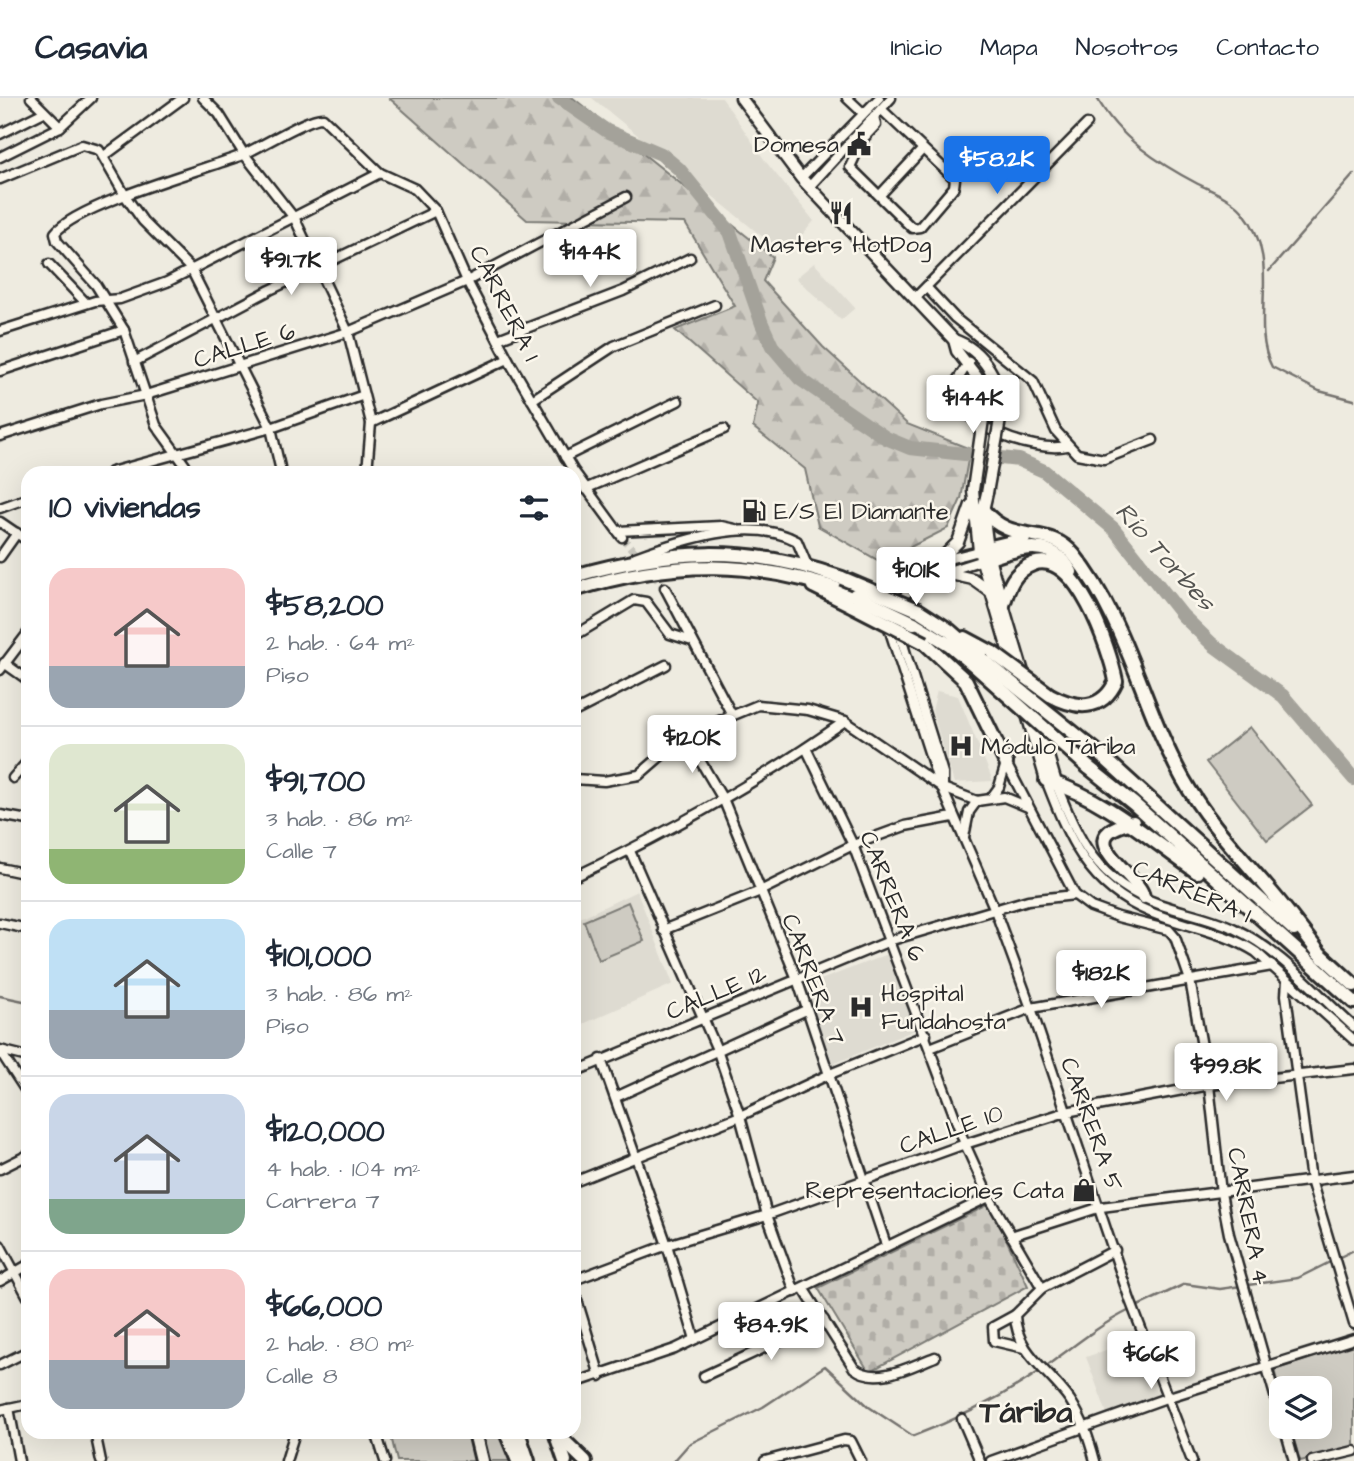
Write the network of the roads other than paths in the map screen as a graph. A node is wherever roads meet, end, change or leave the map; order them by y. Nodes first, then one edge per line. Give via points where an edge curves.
1 (30, 98) edge
2 (91, 98) edge
3 (183, 98) edge
4 (203, 98) edge
5 (741, 98) edge
6 (847, 98) edge
7 (878, 98) edge
8 (891, 98) edge
9 (881, 109) junction
10 (44, 112) junction
11 (863, 113) junction
12 (1087, 124) dead end
13 (60, 127) junction
14 (0, 134) edge
15 (850, 142) junction
16 (922, 150) junction
17 (244, 154) junction
18 (104, 156) junction
19 (0, 157) edge
20 (380, 173) junction
21 (801, 178) junction
22 (0, 179) edge
23 (809, 187) junction
24 (880, 195) junction
25 (125, 197) junction
26 (626, 197) dead end
27 (436, 211) junction
28 (295, 219) junction
29 (690, 258) dead end
30 (50, 264) dead end
31 (319, 268) junction
32 (191, 269) junction
33 (467, 281) junction
34 (928, 288) junction
35 (916, 297) junction
36 (108, 301) junction
37 (86, 303) junction
38 (715, 305) dead end
39 (214, 318) junction
40 (124, 330) junction
41 (0, 331) edge
42 (348, 332) junction
43 (498, 339) junction
44 (954, 340) junction
45 (508, 359) junction
46 (134, 362) junction
47 (969, 362) junction
48 (241, 366) junction
49 (0, 371) edge
50 (146, 395) junction
51 (364, 396) junction
52 (532, 400) junction
53 (678, 401) dead end
54 (371, 423) junction
55 (271, 428) junction
56 (724, 429) dead end
57 (0, 436) edge
58 (1153, 440) dead end
59 (1067, 446) junction
60 (179, 454) junction
61 (565, 457) junction
62 (144, 466) edge
63 (186, 466) edge
64 (281, 466) edge
65 (367, 466) edge
66 (569, 466) edge
67 (581, 484) edge
68 (585, 489) junction
69 (973, 494) junction
70 (21, 500) edge
71 (0, 508) edge
72 (983, 510) junction
73 (0, 522) edge
74 (737, 530) junction
75 (17, 533) junction
76 (21, 536) edge
77 (1038, 536) junction
78 (984, 554) junction
79 (0, 557) edge
80 (937, 563) junction
81 (616, 564) junction
82 (807, 565) junction
83 (946, 573) junction
84 (581, 574) edge
85 (1074, 578) junction
86 (581, 588) edge
87 (665, 588) tunnel mouth
88 (991, 592) junction
89 (854, 600) junction
90 (1003, 605) junction
91 (916, 617) junction
92 (581, 632) edge
93 (692, 641) junction
94 (21, 642) edge
95 (984, 660) junction
96 (666, 665) dead end
97 (2, 667) edge
98 (21, 676) edge
99 (581, 708) edge
100 (732, 715) junction
101 (845, 721) junction
102 (685, 734) junction
103 (807, 748) junction
104 (1006, 763) junction
105 (21, 769) edge
106 (13, 778) dead end
107 (581, 779) edge
108 (1051, 782) junction
109 (943, 788) junction
110 (991, 798) junction
111 (724, 801) junction
112 (977, 801) junction
113 (1028, 807) junction
114 (0, 815) edge
115 (954, 817) junction
116 (21, 819) edge
117 (1133, 822) junction
118 (964, 839) junction
119 (853, 845) junction
120 (630, 851) junction
121 (0, 868) edge
122 (21, 872) edge
123 (581, 874) edge
124 (758, 891) junction
125 (1075, 895) junction
126 (1143, 897) junction
127 (1238, 901) junction
128 (995, 910) junction
129 (0, 923) edge
130 (21, 928) edge
131 (663, 930) junction
132 (892, 940) junction
133 (1324, 958) junction
134 (1272, 966) junction
135 (797, 979) junction
136 (1190, 980) junction
137 (1287, 981) junction
138 (1354, 985) edge
139 (1354, 1002) edge
140 (1031, 1008) junction
141 (806, 1010) junction
142 (702, 1019) junction
143 (1354, 1027) edge
144 (926, 1035) junction
145 (1354, 1040) edge
146 (930, 1048) junction
147 (0, 1050) edge
148 (718, 1052) junction
149 (21, 1055) edge
150 (601, 1059) junction
151 (581, 1069) edge
152 (1354, 1069) edge
153 (830, 1074) junction
154 (1299, 1074) junction
155 (21, 1083) edge
156 (1209, 1085) junction
157 (616, 1097) junction
158 (1066, 1112) junction
159 (740, 1116) junction
160 (965, 1144) junction
161 (637, 1157) junction
162 (21, 1158) edge
163 (0, 1169) edge
164 (1354, 1175) edge
165 (581, 1179) edge
166 (864, 1179) junction
167 (1311, 1180) junction
168 (1220, 1193) junction
169 (989, 1197) junction
170 (1101, 1207) junction
171 (767, 1215) junction
172 (1011, 1236) junction
173 (0, 1245) edge
174 (667, 1245) junction
175 (886, 1245) junction
176 (1115, 1250) junction
177 (21, 1269) edge
178 (15, 1273) junction
179 (581, 1277) edge
180 (0, 1281) edge
181 (21, 1284) edge
182 (1042, 1288) junction
183 (799, 1290) junction
184 (581, 1313) edge
185 (1015, 1315) junction
186 (824, 1320) junction
187 (1354, 1324) edge
188 (695, 1339) junction
189 (1354, 1339) edge
190 (1024, 1348) junction
191 (21, 1354) edge
192 (935, 1357) dead end
193 (0, 1365) edge
194 (1266, 1368) junction
195 (600, 1376) junction
196 (704, 1376) dead end
197 (1269, 1378) edge
198 (581, 1381) edge
199 (1169, 1398) junction
200 (5, 1409) edge
201 (962, 1419) dead end
202 (1086, 1427) junction
203 (96, 1439) edge
204 (293, 1439) edge
205 (378, 1439) edge
206 (477, 1439) edge
207 (509, 1439) edge
208 (520, 1439) edge
209 (557, 1439) edge
210 (562, 1439) edge
211 (1288, 1439) edge
212 (1354, 1451) edge
213 (19, 1461) edge
214 (101, 1461) edge
215 (286, 1461) edge
216 (385, 1461) edge
217 (482, 1461) edge
218 (517, 1461) edge
219 (528, 1461) edge
220 (565, 1461) edge
221 (585, 1461) edge
222 (765, 1461) edge
223 (861, 1461) edge
224 (981, 1461) edge
225 (991, 1461) edge
226 (1095, 1461) edge
227 (1192, 1461) edge
228 (1294, 1461) edge
229 (1312, 1461) edge

1 - 10 street
2 - 13 street
3 - 18 street
4 - 17 street
5 - 21 main road
6 - 11 street
7 - 11 street
8 - 9 street
9 - 15 street
9 - 16 street
10 - 13 street
10 - 14 street
11 - 21 street
12 - 34 street
13 - 19 street
15 - 23 street
15 - 24 street via 857,152 850,167
16 - 24 street
16 - 24 street via 953,175 955,184 920,227 912,228
17 - 20 street, CARRERA 1 via 307,120 323,118
17 - 25 street
17 - 28 street
18 - 22 street via 92,146 82,145
18 - 25 street
20 - 27 street, CARRERA 1 via 415,189
20 - 28 street
21 - 23 main road
23 - 35 main road
25 - 32 street
25 - 36 street via 57,230 56,237
26 - 33 street, CALLE 6
27 - 31 street
27 - 33 street, CARRERA 1
28 - 31 street
28 - 32 street
29 - 43 street via 623,291
30 - 37 street
31 - 39 street
31 - 42 street
32 - 36 street
32 - 39 street
33 - 42 street, CALLE 6
33 - 43 street, CARRERA 1
34 - 35 street
34 - 59 street via 955,318 1033,381
35 - 44 main road
36 - 37 street
36 - 40 street
37 - 41 street
38 - 52 street via 614,346
39 - 46 street
39 - 48 street
40 - 46 street
40 - 49 street
42 - 48 street, CALLE 6
42 - 51 street
43 - 45 street, CARRERA 1
44 - 47 main road via 957,351
44 - 72 main road, bridge via 968,344 989,370 1002,399
45 - 52 street, CARRERA 1
45 - 54 street
46 - 50 street
47 - 59 street via 954,385 964,412 1011,440 1043,449
47 - 69 main road, bridge via 980,381 985,405
48 - 50 street, CALLE 6
48 - 55 street
50 - 57 street, CALLE 6 via 101,404
50 - 60 street via 156,425
51 - 54 street
51 - 55 street
52 - 61 street, CARRERA 1
53 - 61 street
54 - 65 street
55 - 60 street
55 - 64 street
56 - 68 street
58 - 59 street via 1104,459 1089,459
60 - 62 street
60 - 63 street
61 - 66 street, CARRERA 1
67 - 68 street, CARRERA 1
68 - 74 street, CARRERA 1 via 620,534 721,526
69 - 78 main road
69 - 80 main road via 958,542
70 - 71 street
72 - 77 highway via 1003,529
72 - 78 main road
73 - 75 street
74 - 81 street via 656,549
74 - 82 street via 788,536 797,541
75 - 76 street
75 - 79 street
77 - 78 highway
77 - 133 highway via 1063,544 1079,563 1124,639 1167,746 1200,808
78 - 80 street
78 - 83 street
78 - 85 highway via 1038,547 1061,557
78 - 88 main road
78 - 90 main road, CARRERA 1
80 - 109 street via 905,576 895,589 886,617
81 - 82 highway via 685,553 729,552
81 - 84 highway
82 - 91 highway, bridge
83 - 88 main road via 973,579
83 - 109 street via 920,580 905,595 899,612 899,628 943,773
85 - 90 highway via 1052,563 1034,564 1015,576
85 - 95 highway, bridge via 1109,654 1115,681 1102,701 1087,707 1069,705
86 - 89 highway via 685,566 805,579
87 - 93 street
88 - 108 main road
89 - 91 highway, bridge
89 - 104 highway, bridge via 925,643 965,681
90 - 108 main road, CARRERA 1
91 - 95 highway via 950,645
91 - 95 highway via 949,630
92 - 93 street via 634,600 646,603 670,634
93 - 100 street
94 - 97 street
95 - 127 highway, bridge via 1088,767
95 - 133 highway, bridge via 1100,754
96 - 99 street
97 - 98 street
100 - 101 street via 771,705
100 - 102 street
101 - 103 street
101 - 109 street
102 - 107 street via 639,775
102 - 111 street, CARRERA 7
103 - 111 street
103 - 119 street, CARRERA 6
104 - 110 street
104 - 113 street
105 - 106 street
108 - 117 highway
108 - 126 street, CARRERA 1 via 1091,857 1111,878
108 - 134 street, CARRERA 1 via 1067,835 1105,884 1148,912 1239,941
109 - 112 street
109 - 115 street, CARRERA 5
110 - 112 street
110 - 113 street via 1004,797
111 - 120 street
111 - 124 street, CARRERA 7
112 - 118 street via 969,812
113 - 125 street
114 - 116 street
115 - 118 street, CARRERA 5
115 - 119 street via 905,826
117 - 126 highway via 1116,827 1105,849 1139,884
117 - 127 highway
118 - 128 street, CARRERA 5
119 - 124 street
119 - 132 street, CARRERA 6
120 - 123 street
120 - 131 street
121 - 122 street
124 - 131 street
124 - 135 street, CARRERA 7
125 - 128 street, CALLE 12 via 1028,900
125 - 136 street, CARRERA 4 via 1118,917 1169,930
126 - 143 street, CARRERA 1 via 1247,936
127 - 139 highway
128 - 132 street, CALLE 12
128 - 140 street, CARRERA 5
129 - 130 street
131 - 142 street
132 - 135 street, CALLE 12
132 - 144 street, CARRERA 6
133 - 138 highway
134 - 136 street
134 - 137 street, CARRERA 1
135 - 141 street, CARRERA 7
135 - 142 street, CALLE 12
136 - 140 street
136 - 156 street, CARRERA 4
137 - 145 street, CARRERA 1
137 - 154 street
140 - 146 street
140 - 158 street, CARRERA 5
141 - 148 street
141 - 153 street, CARRERA 7
142 - 148 street
142 - 150 street, CALLE 12
144 - 146 street, CARRERA 6
144 - 153 street
146 - 160 street, CARRERA 6
147 - 149 street
147 - 155 street
148 - 157 street
148 - 159 street
150 - 151 street, CALLE 12
150 - 157 street
152 - 154 street, CALLE 10
153 - 159 street
153 - 166 street, CARRERA 7
154 - 156 street, CALLE 10
154 - 167 street
156 - 158 street, CALLE 10
156 - 168 street, CARRERA 4
157 - 161 street
158 - 160 street, CALLE 10
158 - 170 street, CARRERA 5
159 - 161 street
159 - 171 street
160 - 166 street, CALLE 10
160 - 169 street, CARRERA 6
161 - 165 street
161 - 174 street
162 - 163 street
164 - 167 street
166 - 171 street, CALLE 10
166 - 175 street, CARRERA 7
167 - 168 street
167 - 187 street
168 - 170 street
168 - 194 street, CARRERA 4 via 1239,1280
169 - 172 street, CARRERA 6
169 - 175 street
170 - 172 street
170 - 176 street, CARRERA 5
171 - 174 street, CALLE 10
171 - 183 street
172 - 182 street, CARRERA 6
173 - 178 street
174 - 179 street, CALLE 10
174 - 188 street
175 - 183 street
176 - 182 street
176 - 199 street, CARRERA 5
177 - 178 street
178 - 180 street
178 - 181 street
182 - 185 street
183 - 186 street
183 - 188 street
184 - 195 street
185 - 190 street
185 - 190 street via 993,1327 991,1333 994,1341
186 - 192 street via 854,1368 862,1373 874,1376 898,1371
186 - 196 street
188 - 195 street
189 - 194 street
190 - 202 street via 1070,1400
191 - 193 street
194 - 197 street, CARRERA 4
194 - 199 street
195 - 198 street
199 - 202 street
199 - 227 street, CARRERA 5
200 - 213 street
201 - 224 street
202 - 225 street
202 - 226 street
203 - 214 street
204 - 215 street
205 - 216 street
206 - 217 highway
207 - 218 highway
208 - 219 highway
209 - 220 highway
210 - 221 highway
211 - 228 street
212 - 229 street
222 - 223 street via 851,1441

